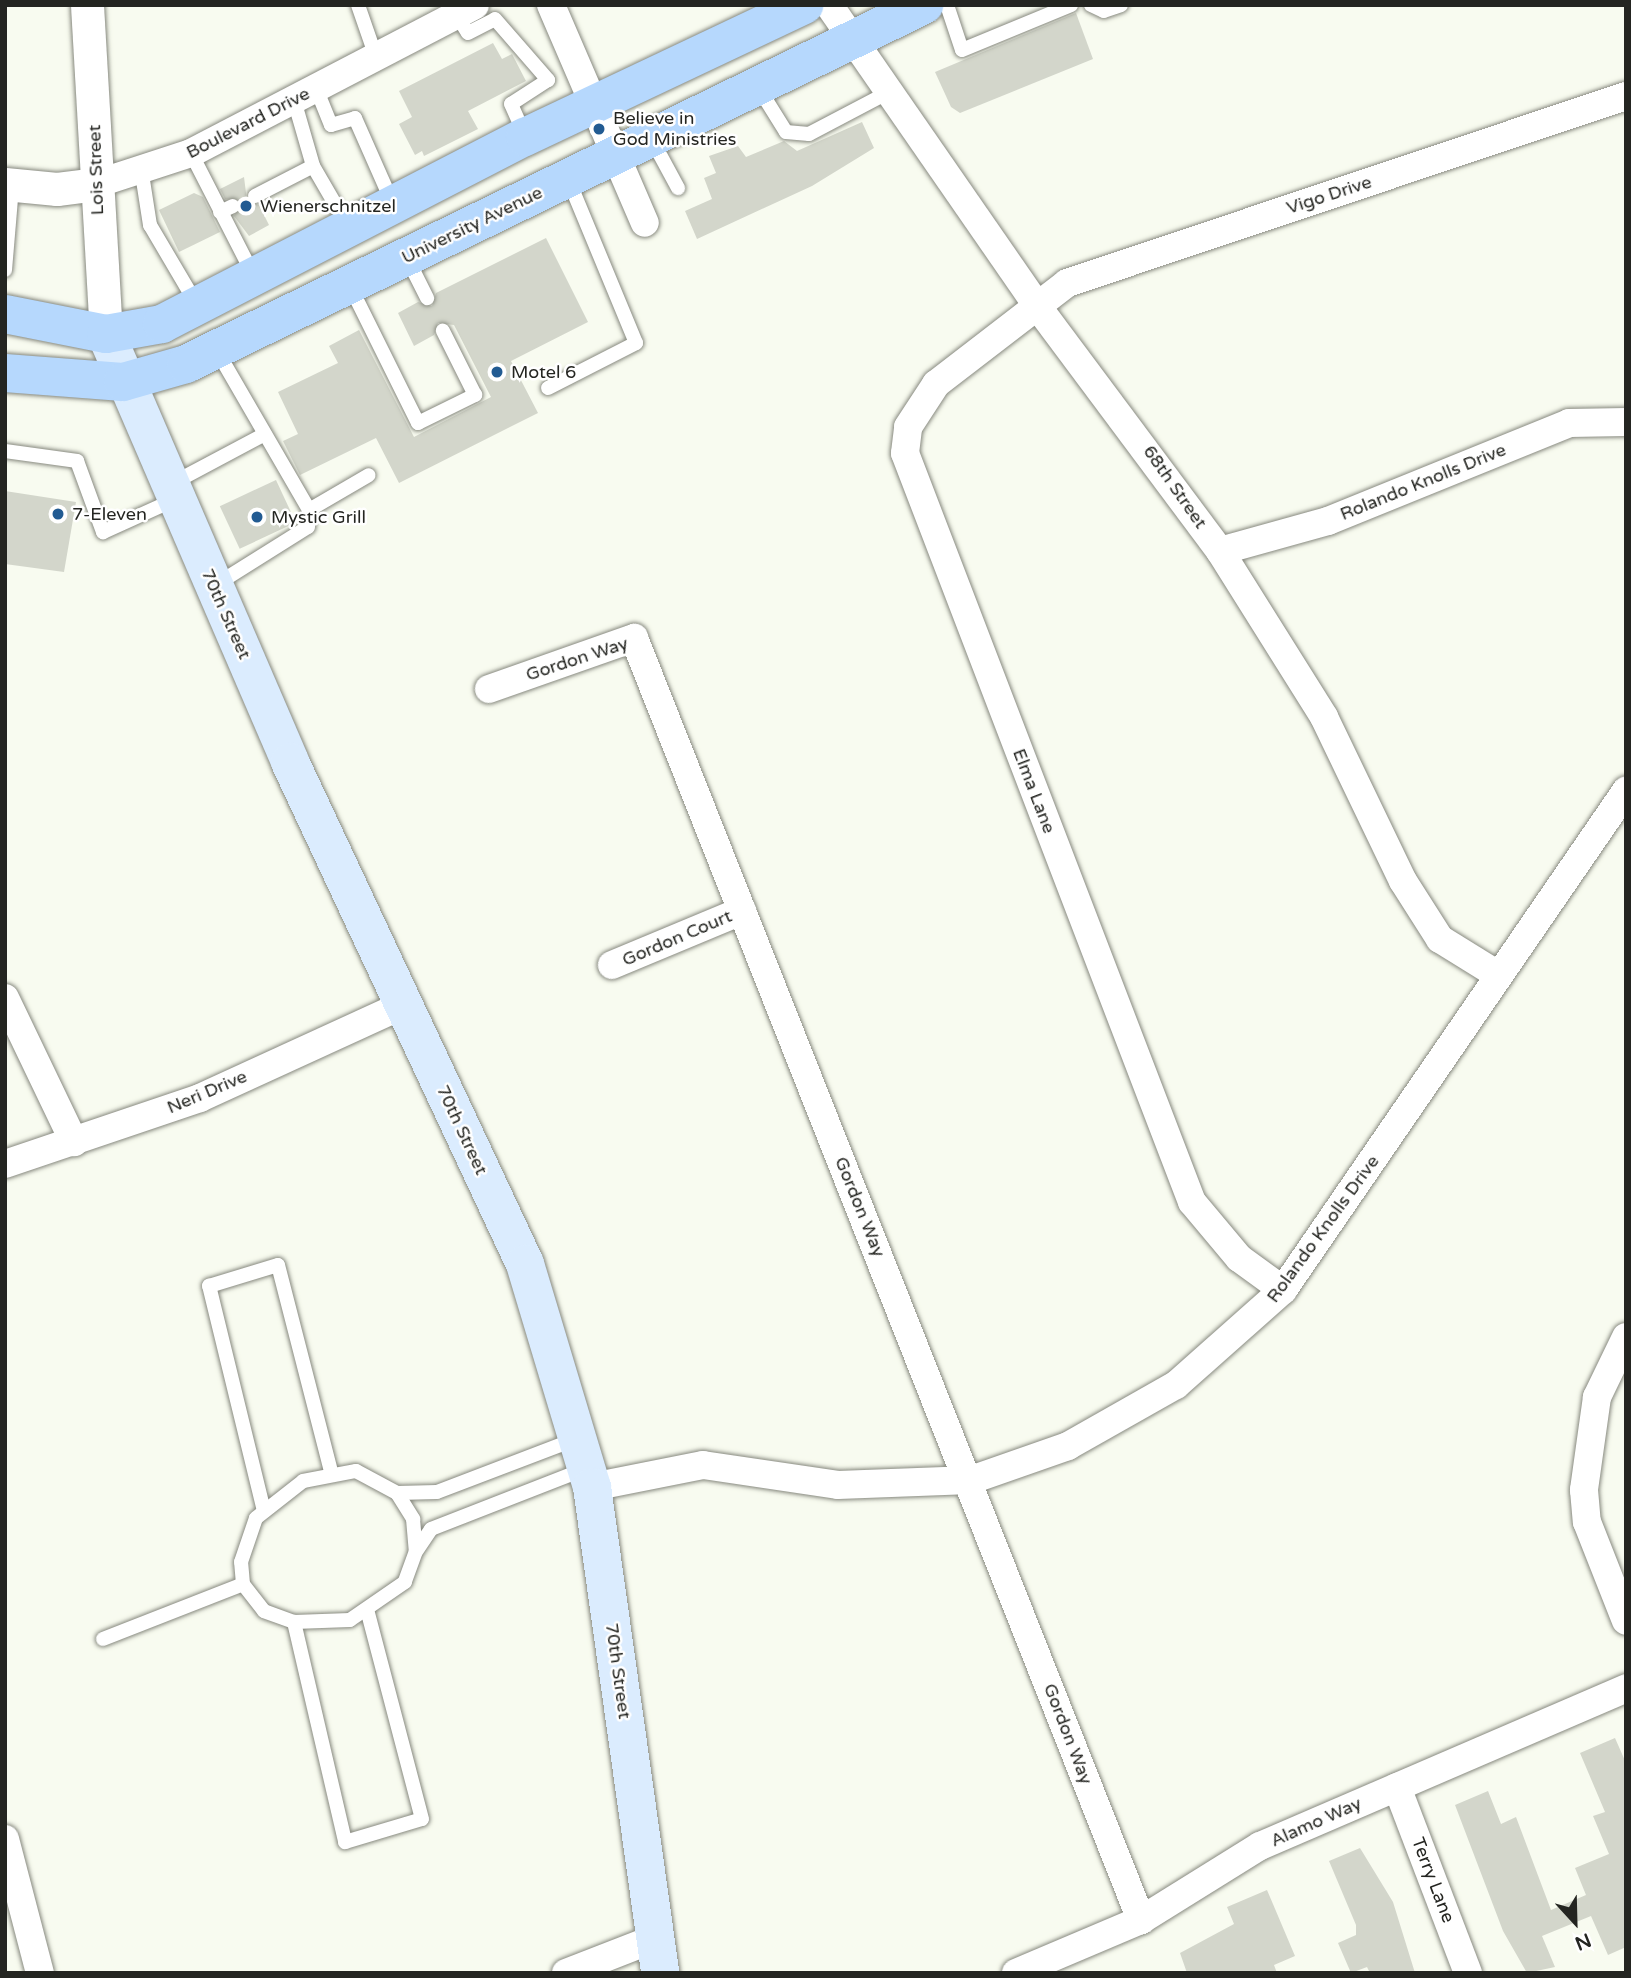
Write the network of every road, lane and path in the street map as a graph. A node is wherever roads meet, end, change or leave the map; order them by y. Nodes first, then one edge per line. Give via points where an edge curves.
1 (358, 5) edge
2 (551, 5) edge
3 (804, 5) edge
4 (829, 5) edge
5 (924, 5) edge
6 (947, 5) edge
7 (1071, 5) edge
8 (1091, 5) edge
9 (1121, 5) edge
10 (89, 6) edge
11 (466, 10) edge
12 (852, 38) junction
13 (376, 57) junction
14 (757, 85) junction
15 (889, 92) junction
16 (305, 94) junction
17 (1626, 96) edge
18 (592, 108) junction
19 (650, 136) junction
20 (525, 137) junction
21 (191, 153) junction
22 (614, 154) junction
23 (313, 166) junction
24 (142, 174) junction
25 (567, 178) junction
26 (96, 184) junction
27 (678, 188) dead end
28 (254, 196) dead end
29 (8, 197) edge
30 (394, 207) junction
31 (645, 223) dead end
32 (350, 229) junction
33 (407, 258) junction
34 (5, 270) edge
35 (255, 277) junction
36 (350, 286) junction
37 (427, 298) dead end
38 (198, 306) junction
39 (1038, 307) junction
40 (5, 314) edge
41 (443, 331) dead end
42 (106, 334) junction
43 (216, 350) junction
44 (5, 373) edge
45 (123, 382) junction
46 (548, 388) dead end
47 (1626, 422) edge
48 (265, 434) junction
49 (5, 451) edge
50 (369, 475) dead end
51 (172, 492) junction
52 (309, 510) junction
53 (1220, 551) junction
54 (213, 587) junction
55 (489, 688) dead end
56 (1626, 791) edge
57 (742, 911) junction
58 (612, 965) dead end
59 (1498, 975) junction
60 (5, 998) edge
61 (403, 1005) junction
62 (74, 1142) junction
63 (5, 1164) edge
64 (1283, 1290) junction
65 (1626, 1337) edge
66 (587, 1464) junction
67 (331, 1472) junction
68 (971, 1480) junction
69 (397, 1493) junction
70 (264, 1511) junction
71 (416, 1551) junction
72 (243, 1584) junction
73 (368, 1613) junction
74 (1626, 1621) edge
75 (294, 1622) junction
76 (103, 1639) dead end
77 (1626, 1688) edge
78 (1397, 1787) junction
79 (5, 1839) edge
80 (1141, 1920) junction
81 (658, 1955) edge
82 (40, 1973) edge
83 (566, 1973) edge
84 (1016, 1973) edge
85 (1468, 1973) edge

1 - 13 lane
2 - 18 street
3 - 18 main road
4 - 12 street, 68th Street
5 - 12 main road, University Avenue
6 - 7 lane via 962,50
8 - 9 lane via 1104,11
10 - 26 street, Lois Street
11 - 13 street, Boulevard Drive
11 - 20 lane via 468,33 495,19 548,80 511,104
12 - 14 main road, University Avenue
12 - 15 street, 68th Street
13 - 16 street, Boulevard Drive
14 - 15 lane via 786,132 809,134
14 - 19 main road, University Avenue
15 - 39 street, 68th Street
16 - 21 street, Boulevard Drive
16 - 23 lane
16 - 30 lane via 331,125 355,118
17 - 39 street, Vigo Drive via 1067,283
18 - 20 main road
18 - 22 street
19 - 22 main road, University Avenue
19 - 27 lane
20 - 30 main road
21 - 24 street, Boulevard Drive
21 - 35 lane via 227,209
22 - 25 main road, University Avenue
22 - 31 street
23 - 28 lane
23 - 32 lane
24 - 26 street, Boulevard Drive
24 - 38 lane via 150,225
25 - 33 main road, University Avenue
25 - 46 lane via 636,344
26 - 29 street, Boulevard Drive
26 - 42 street, Lois Street
29 - 34 lane
30 - 32 main road
32 - 35 main road
33 - 36 main road, University Avenue
33 - 37 lane
35 - 38 main road
36 - 41 lane via 418,423 475,395
36 - 43 main road, University Avenue
38 - 42 main road via 162,324
39 - 53 street, 68th Street
39 - 64 street, Elma Lane via 926,393 912,415 905,453 1192,1202 1239,1258
40 - 42 main road
42 - 45 main road, 70th Street
43 - 45 main road, University Avenue
43 - 48 lane
44 - 45 main road, University Avenue
45 - 51 main road, 70th Street
47 - 53 street, Rolando Knolls Drive via 1569,423 1328,521
48 - 51 lane
48 - 52 lane
49 - 51 lane via 77,461 103,532
50 - 52 lane
51 - 54 main road, 70th Street
52 - 54 lane via 308,527
53 - 59 street, 68th Street via 1324,717 1403,881 1440,939
54 - 61 main road, 70th Street
55 - 57 street, Gordon Way via 634,638
56 - 59 street, Rolando Knolls Drive
57 - 58 street, Gordon Court
57 - 68 street, Gordon Way
59 - 64 street, Rolando Knolls Drive
60 - 62 street
61 - 62 street, Neri Drive via 200,1098
61 - 66 main road, 70th Street via 524,1264
62 - 63 street, Neri Drive
64 - 68 street, Rolando Knolls Drive via 1214,1356 1126,1417 1056,1451
65 - 74 street via 1597,1397 1584,1490 1587,1522
66 - 68 street, Rolando Knolls Drive via 703,1465 838,1485
66 - 69 lane via 437,1492
66 - 71 lane via 431,1529
66 - 81 main road, 70th Street
67 - 69 lane via 372,1475
67 - 70 lane via 303,1481
67 - 70 lane via 278,1265 209,1286
68 - 80 street, Gordon Way
69 - 71 lane via 413,1519
70 - 72 lane via 245,1539
71 - 73 lane via 405,1581
72 - 75 lane via 264,1611
72 - 76 lane
73 - 75 lane via 335,1623
73 - 75 lane via 422,1819 345,1842
77 - 78 street, Alamo Way
78 - 80 street, Alamo Way via 1260,1846
78 - 85 street, Terry Lane
79 - 82 street
80 - 84 street, Alamo Way
81 - 83 street

